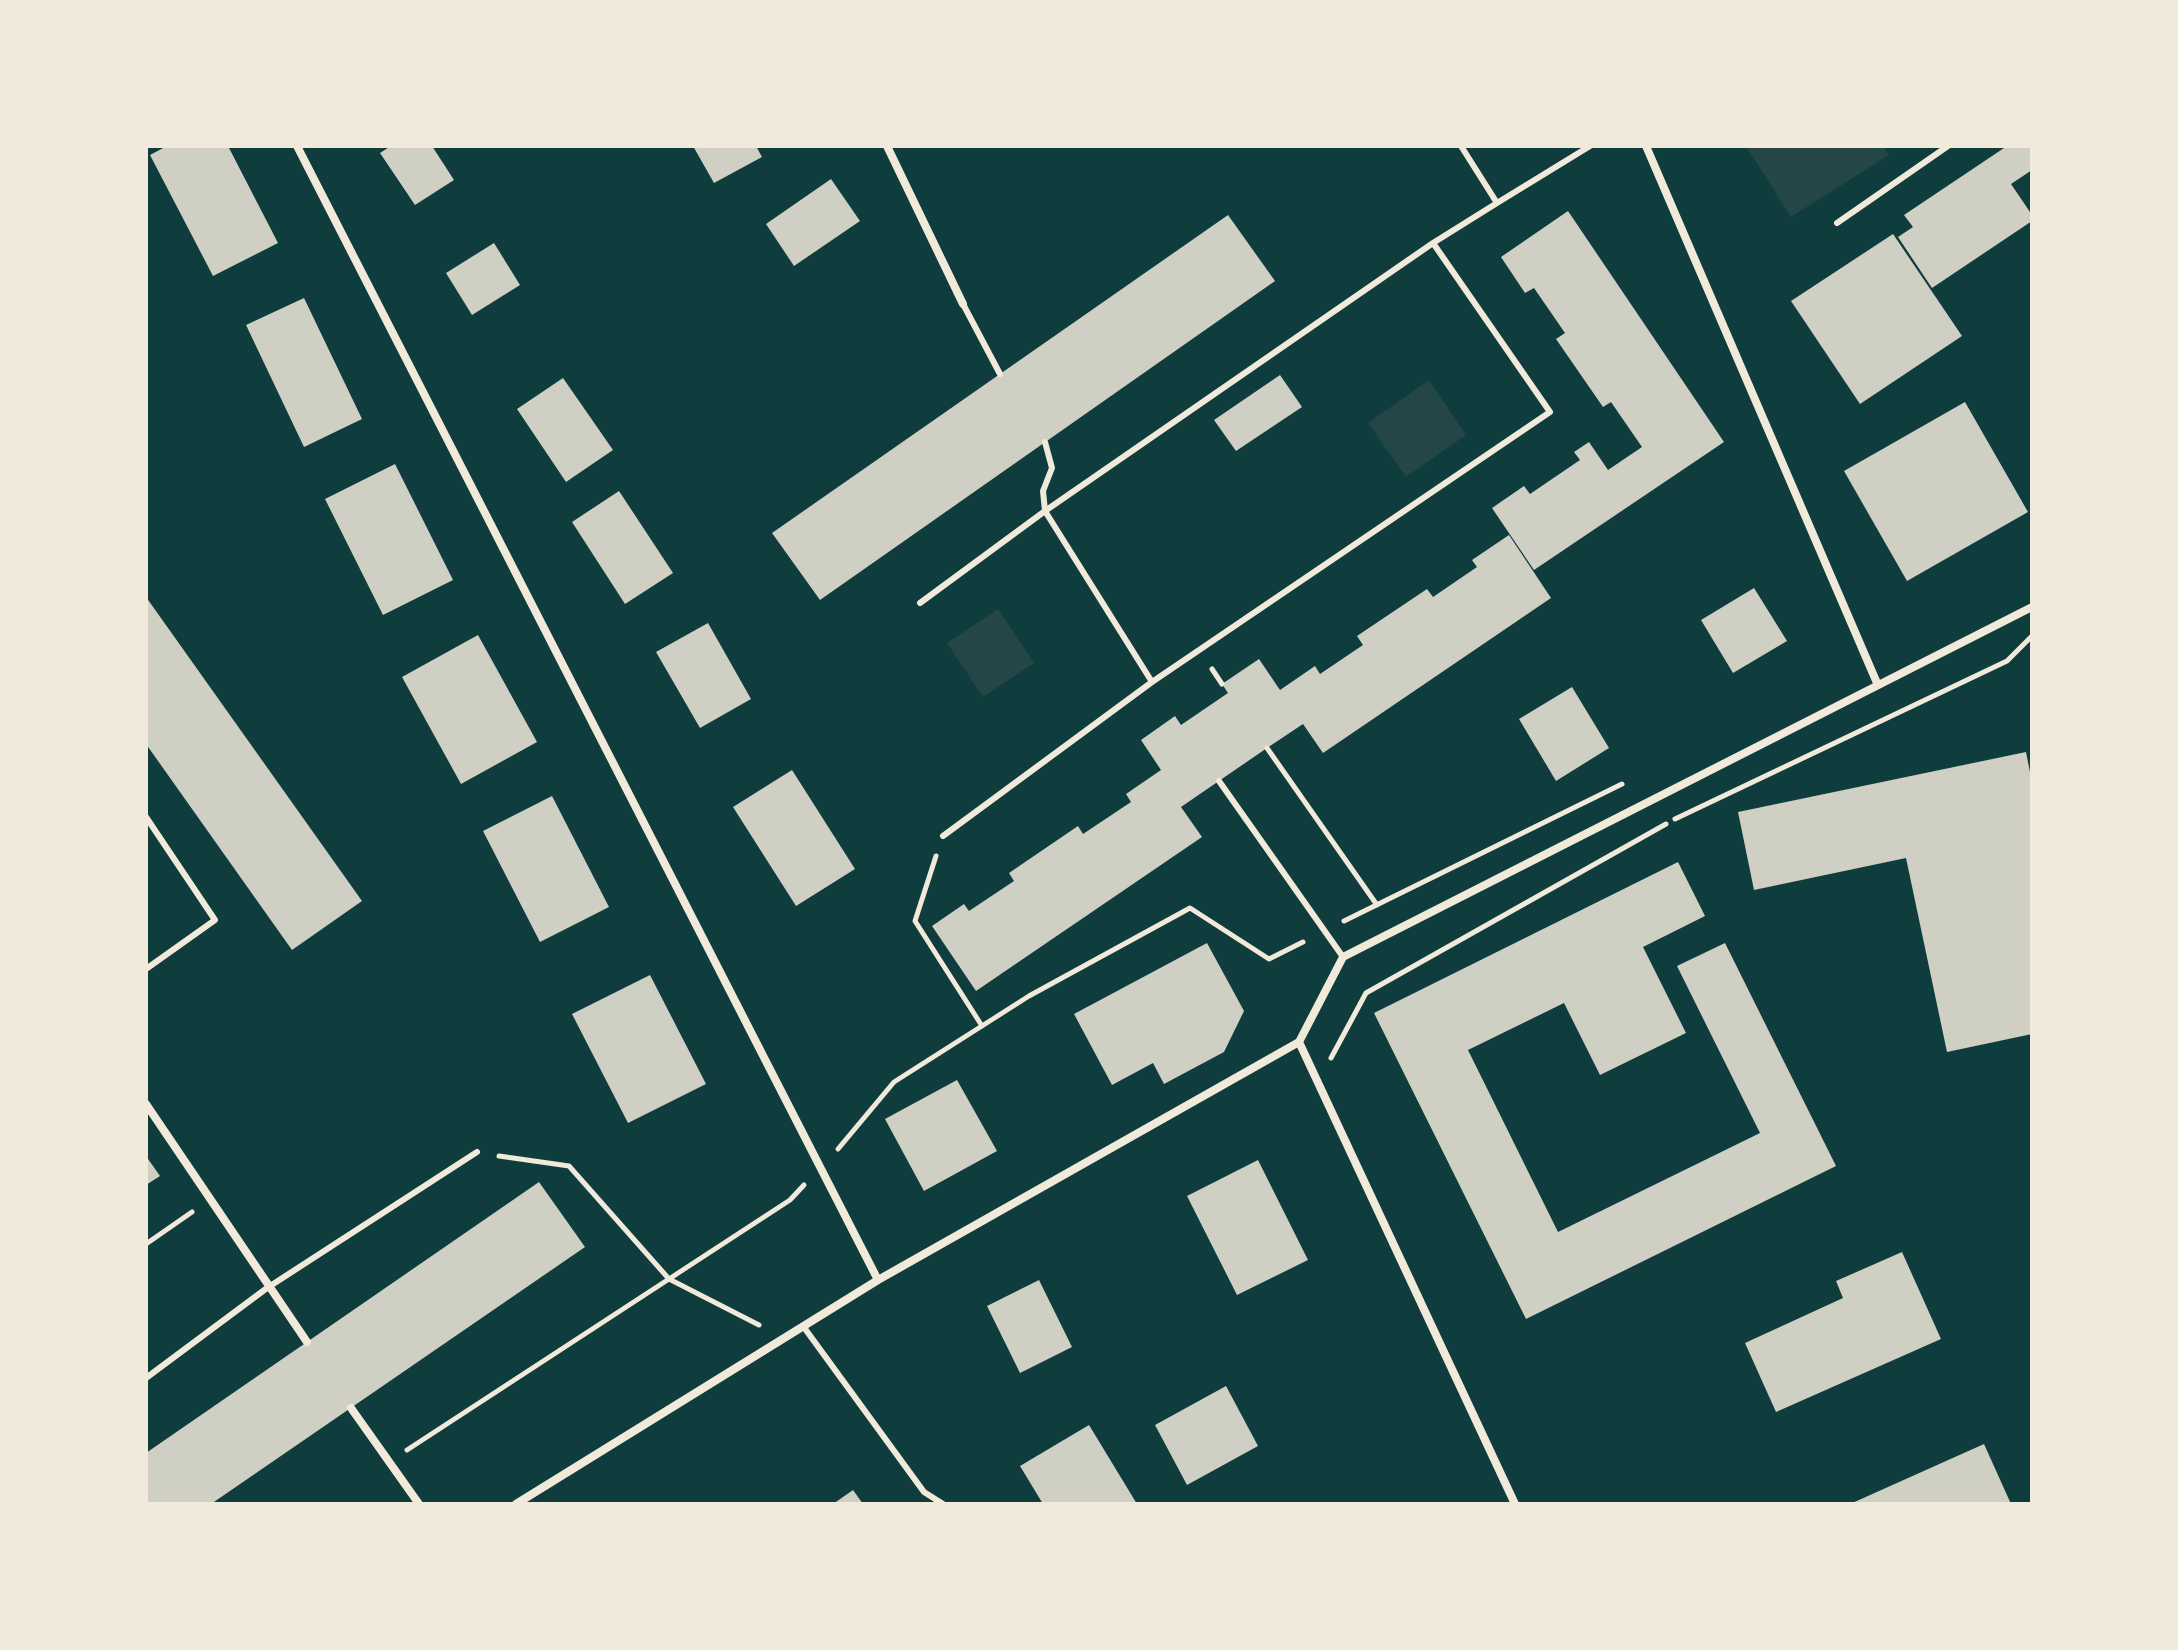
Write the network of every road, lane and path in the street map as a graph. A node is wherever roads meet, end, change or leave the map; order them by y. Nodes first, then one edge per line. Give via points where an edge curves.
1 (297, 146) edge
2 (887, 146) edge
3 (1461, 146) edge
4 (1590, 146) edge
5 (1646, 146) edge
6 (1948, 146) edge
7 (1497, 203) junction
8 (1837, 223) dead end
9 (1433, 243) junction
10 (963, 304) joint
11 (1000, 374) dead end
12 (1045, 442) dead end
13 (1045, 511) junction
14 (920, 603) dead end
15 (2031, 610) edge
16 (2032, 636) edge
17 (1152, 682) junction
18 (1877, 683) junction
19 (1267, 748) dead end
20 (1629, 780) dead end
21 (1219, 781) dead end
22 (146, 817) edge
23 (943, 836) joint
24 (1377, 905) junction
25 (1326, 930) junction
26 (1343, 957) junction
27 (146, 969) edge
28 (982, 1026) junction
29 (1299, 1042) junction
30 (1318, 1083) junction
31 (146, 1104) edge
32 (477, 1152) joint
33 (821, 1169) junction
34 (209, 1200) junction
35 (146, 1244) edge
36 (669, 1279) junction
37 (878, 1280) junction
38 (267, 1288) junction
39 (803, 1326) junction
40 (785, 1338) junction
41 (307, 1342) dead end
42 (146, 1378) edge
43 (351, 1408) dead end
44 (389, 1462) junction
45 (419, 1504) edge
46 (516, 1504) edge
47 (943, 1504) edge
48 (1515, 1504) edge

1 - 33 street
2 - 10 street
3 - 7 lane
4 - 7 lane
5 - 18 street
6 - 8 lane
7 - 9 lane
9 - 13 lane
9 - 17 lane via 1550,412
10 - 11 lane
12 - 13 lane via 1052,468 1043,491
13 - 14 lane
13 - 17 lane
15 - 18 street
16 - 30 path via 2007,661 1669,822 1366,993
17 - 23 lane
18 - 26 street
19 - 24 path
20 - 24 path
21 - 25 lane
22 - 27 lane via 215,920
23 - 28 path via 915,921
24 - 25 path
25 - 26 lane
25 - 28 path via 1269,959 1190,908
26 - 29 street
28 - 33 path via 894,1082
29 - 30 street
29 - 37 street
30 - 48 street
31 - 34 street
32 - 36 path via 569,1166
32 - 38 lane
33 - 36 path via 790,1200
33 - 37 street
34 - 35 path
34 - 38 street
36 - 40 path
36 - 44 path
37 - 39 street
38 - 41 street
38 - 42 lane
39 - 40 street
39 - 47 lane via 924,1492
40 - 46 street
43 - 44 street
44 - 45 street

